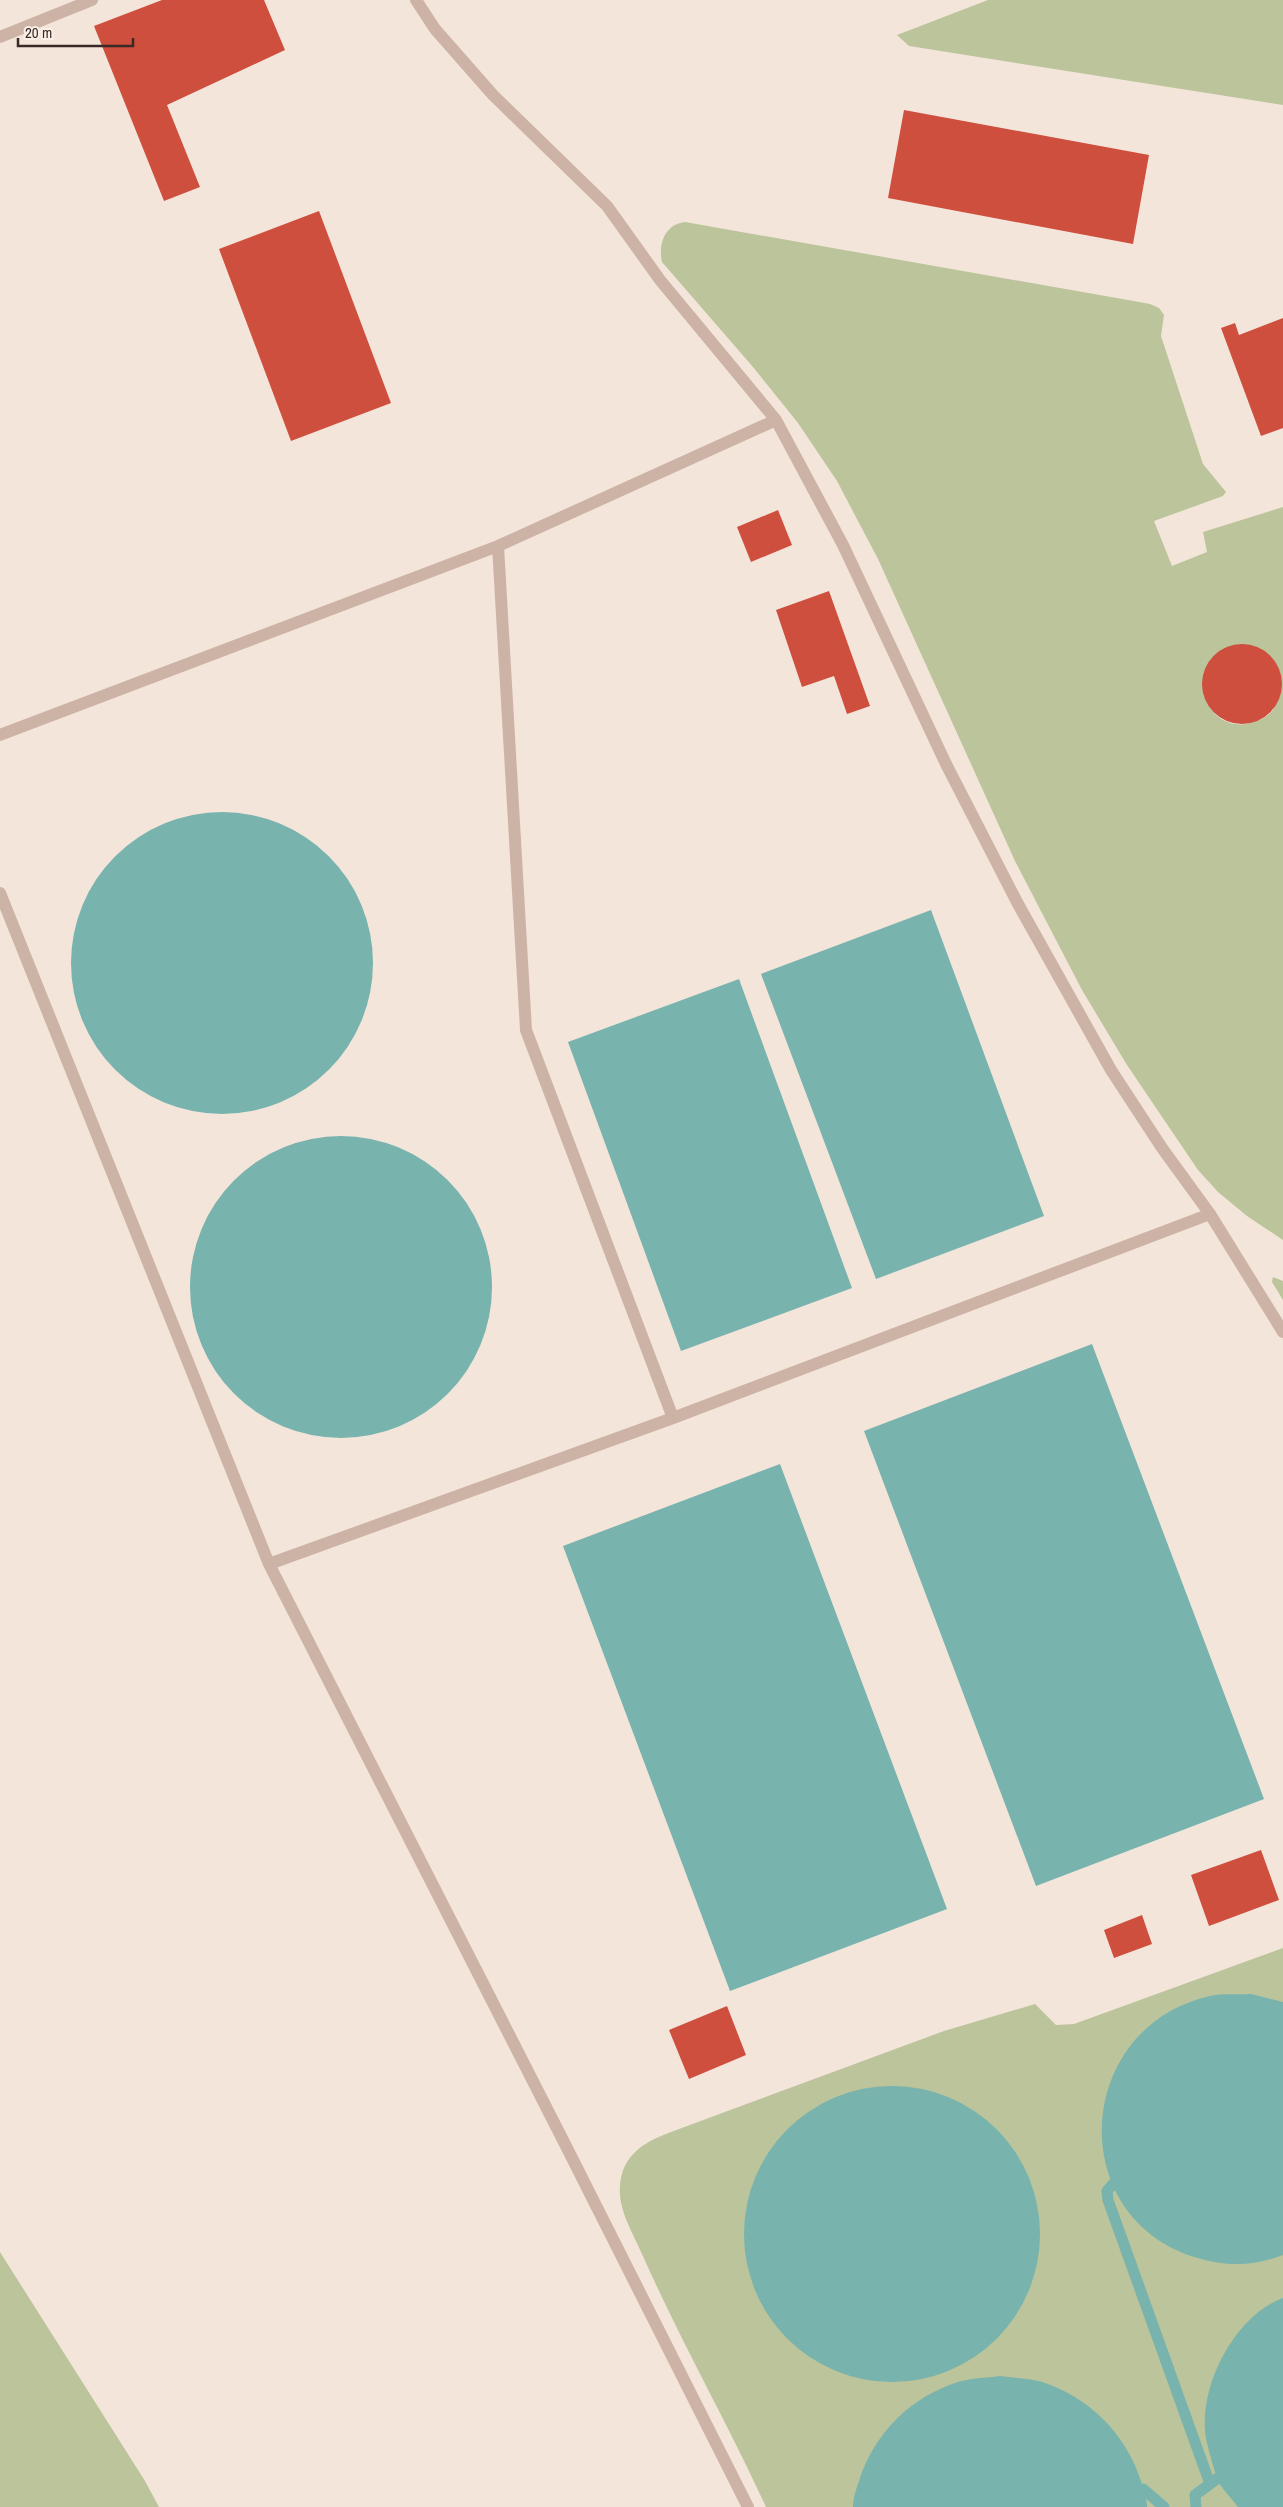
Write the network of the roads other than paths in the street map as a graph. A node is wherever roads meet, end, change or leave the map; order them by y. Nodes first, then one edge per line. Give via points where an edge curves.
1 (92, 0) edge
2 (416, 0) edge
3 (0, 37) edge
4 (776, 420) junction
5 (498, 546) junction
6 (0, 735) edge
7 (0, 893) edge
8 (1210, 1214) junction
9 (1283, 1332) edge
10 (673, 1418) junction
11 (269, 1564) junction
12 (748, 2507) edge

1 - 3 lane
2 - 4 lane via 435,30 494,95 607,206 660,280
4 - 5 lane
4 - 8 lane via 842,545 946,764 1018,904 1111,1070
5 - 6 lane
5 - 10 lane via 526,1030
7 - 11 lane
8 - 9 lane
8 - 10 lane
10 - 11 lane
11 - 12 lane

